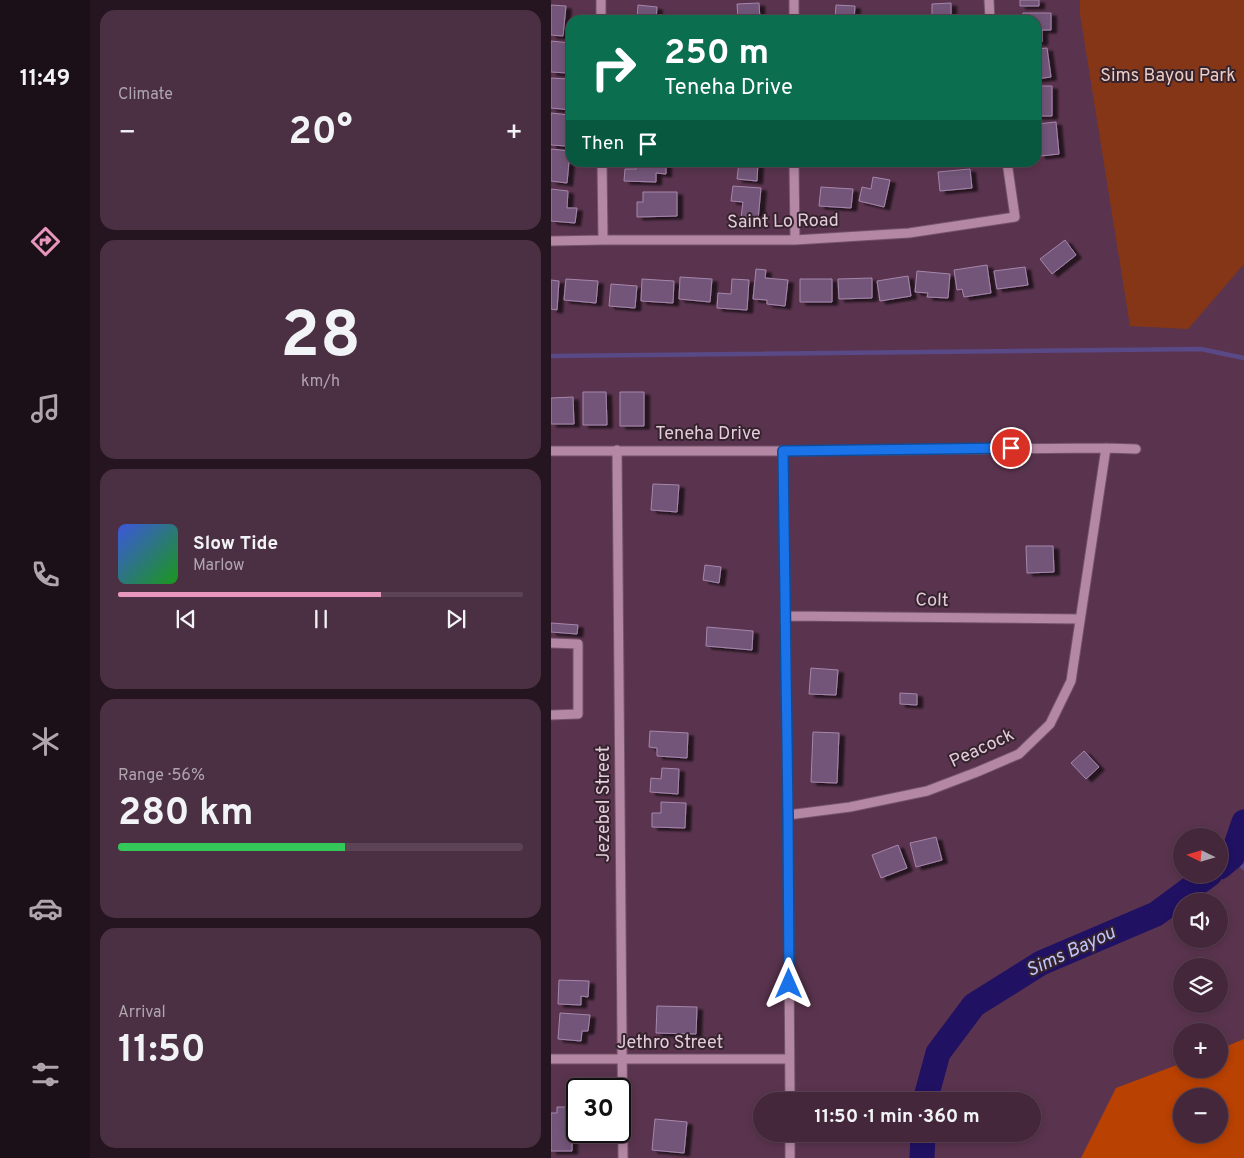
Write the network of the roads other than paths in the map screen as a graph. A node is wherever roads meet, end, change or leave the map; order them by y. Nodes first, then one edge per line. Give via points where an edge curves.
1 (601, 0) edge
2 (794, 0) edge
3 (989, 0) edge
4 (601, 15) edge
5 (794, 15) edge
6 (990, 15) edge
7 (602, 167) edge
8 (794, 167) edge
9 (1008, 167) edge
10 (603, 240) junction
11 (795, 240) junction
12 (551, 241) edge
13 (1105, 448) junction
14 (1136, 449) dead end
15 (617, 450) junction
16 (551, 451) edge
17 (783, 451) junction
18 (785, 616) junction
19 (1080, 619) junction
20 (551, 643) edge
21 (551, 715) edge
22 (788, 815) junction
23 (551, 1059) edge
24 (789, 1059) junction
25 (622, 1060) junction
26 (790, 1092) edge
27 (790, 1142) edge
28 (623, 1158) edge
29 (790, 1158) edge

1 - 4 street
2 - 5 street
3 - 6 street
7 - 10 street
8 - 11 street
9 - 11 street, Saint Lo Road via 1015,217 909,233
10 - 11 street, Saint Lo Road
10 - 12 street, Saint Lo Road
13 - 14 street, Teneha Drive
13 - 17 street, Teneha Drive
13 - 19 street, Peacock
15 - 16 street, Teneha Drive
15 - 17 street, Teneha Drive
15 - 25 street, Jezebel Street
17 - 18 street
18 - 19 street, Colt
18 - 22 street
19 - 22 street, Peacock via 1071,681 1050,724 1019,754 927,791 850,807
20 - 21 street via 578,644 578,714
22 - 24 street
23 - 25 street, Jethro Street
24 - 25 street, Jethro Street
24 - 26 street
25 - 28 street, Jezebel Street
27 - 29 street

